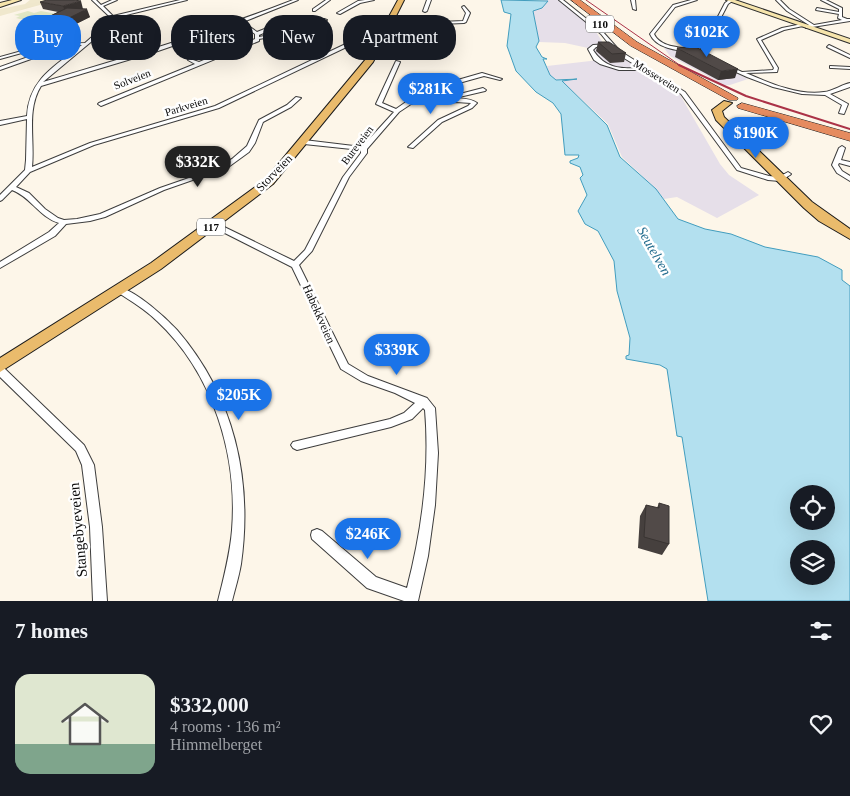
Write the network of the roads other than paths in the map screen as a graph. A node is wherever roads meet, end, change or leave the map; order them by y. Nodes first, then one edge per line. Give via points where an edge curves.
1 (18, 0) edge
2 (94, 0) edge
3 (115, 0) edge
4 (185, 0) edge
5 (296, 0) edge
6 (328, 0) edge
7 (372, 0) edge
8 (401, 0) edge
9 (429, 0) edge
10 (561, 0) edge
11 (570, 0) edge
12 (575, 0) edge
13 (633, 0) edge
14 (695, 0) edge
15 (730, 0) edge
16 (778, 0) edge
17 (823, 0) edge
18 (0, 5) edge
19 (101, 6) junction
20 (464, 7) dead end
21 (635, 9) dead end
22 (817, 9) dead end
23 (314, 10) dead end
24 (425, 10) dead end
25 (339, 13) dead end
26 (840, 13) junction
27 (111, 15) edge
28 (117, 15) edge
29 (394, 15) edge
30 (253, 17) edge
31 (848, 21) edge
32 (456, 22) edge
33 (807, 26) junction
34 (253, 32) edge
35 (263, 34) edge
36 (263, 35) edge
37 (258, 36) junction
38 (91, 40) edge
39 (850, 41) edge
40 (609, 43) junction
41 (81, 44) edge
42 (86, 44) junction
43 (171, 45) edge
44 (829, 46) dead end
45 (343, 47) edge
46 (701, 52) junction
47 (15, 54) edge
48 (850, 56) edge
49 (705, 57) edge
50 (0, 58) edge
51 (24, 60) edge
52 (190, 60) edge
53 (369, 60) edge
54 (398, 62) dead end
55 (719, 63) edge
56 (199, 64) junction
57 (832, 67) dead end
58 (850, 68) edge
59 (0, 69) edge
60 (644, 69) junction
61 (738, 72) junction
62 (500, 79) dead end
63 (38, 85) junction
64 (850, 85) edge
65 (484, 90) dead end
66 (826, 94) junction
67 (298, 98) dead end
68 (443, 99) junction
69 (411, 102) junction
70 (736, 103) junction
71 (101, 104) dead end
72 (397, 111) junction
73 (842, 113) dead end
74 (28, 117) junction
75 (0, 123) edge
76 (850, 135) edge
77 (304, 142) junction
78 (412, 147) dead end
79 (842, 148) dead end
80 (364, 149) junction
81 (837, 161) junction
82 (850, 164) edge
83 (736, 165) junction
84 (28, 171) junction
85 (780, 175) junction
86 (850, 179) edge
87 (12, 188) junction
88 (0, 199) edge
89 (64, 222) junction
90 (213, 226) junction
91 (850, 228) edge
92 (850, 235) edge
93 (0, 265) edge
94 (295, 265) junction
95 (120, 290) junction
96 (2, 364) edge
97 (423, 401) junction
98 (297, 445) dead end
99 (317, 535) dead end
100 (412, 599) edge
101 (100, 601) edge
102 (225, 601) edge

1 - 18 street
2 - 19 street
3 - 19 street
4 - 28 street
5 - 30 street
6 - 23 street
7 - 25 street via 359,2
8 - 29 main road, Storveien / 117
9 - 24 street
10 - 40 street, Mosseveien
11 - 70 highway, Mosseveien / 110 via 631,46
12 - 70 highway, Mosseveien / 110 via 634,44
13 - 21 street
14 - 46 street via 674,6 652,36 663,44
15 - 33 street
15 - 46 street
16 - 33 street
17 - 26 street via 841,9
19 - 27 street
20 - 32 street via 468,13 466,20
22 - 26 street
26 - 31 street via 840,18
31 - 33 street
33 - 39 street
33 - 61 street via 783,29 759,39 775,70
34 - 37 street
35 - 37 street
36 - 37 street, Solveien
37 - 56 street, Solveien via 248,45
38 - 42 street
40 - 60 street, Mosseveien
40 - 60 street via 590,50 596,60 631,70
41 - 42 street
42 - 63 street
43 - 63 street
44 - 48 street
45 - 84 street, Parkveien via 204,112 80,148
46 - 49 street
47 - 50 street
51 - 59 street
52 - 56 street
53 - 77 main road, Storveien / 117
54 - 72 street via 379,104
55 - 61 street
56 - 71 street, Solveien
57 - 58 street
60 - 83 street, Mosseveien via 683,93
61 - 66 street via 810,94
62 - 69 street, Bureveien via 487,74 472,77 425,91
63 - 74 street
64 - 66 street
65 - 68 street
66 - 73 street via 845,104
67 - 89 street via 261,121 251,146 223,167 162,189 100,217
68 - 69 street
68 - 78 street via 474,103 440,120
69 - 72 street, Bureveien
70 - 76 highway, Mosseveien / 110
70 - 85 main road via 726,112 727,119
70 - 85 main road via 717,110 719,118
72 - 80 street, Bureveien
74 - 75 street
74 - 84 street via 32,149
77 - 80 street
77 - 90 main road, Storveien / 117 via 276,175
79 - 81 street
80 - 94 street, Bureveien via 308,251
81 - 82 street
81 - 86 street via 835,165 839,172
83 - 85 street
83 - 85 street via 746,172
84 - 87 street, Parkveien
85 - 91 main road
85 - 92 main road via 823,218
87 - 88 street, Parkveien
87 - 89 street via 20,189 34,200 48,218
89 - 93 street via 52,234
90 - 94 street
90 - 95 main road, Storveien / 117
94 - 97 street, Habekkveien via 344,366 354,374
95 - 96 main road, Storveien / 117
95 - 102 street via 167,324 206,376 221,406 231,447 239,508 236,548
96 - 101 street, Stangebyeveien via 84,456 92,488
97 - 98 street via 408,416 391,423
97 - 100 street via 430,408 432,464
99 - 100 street via 372,583

